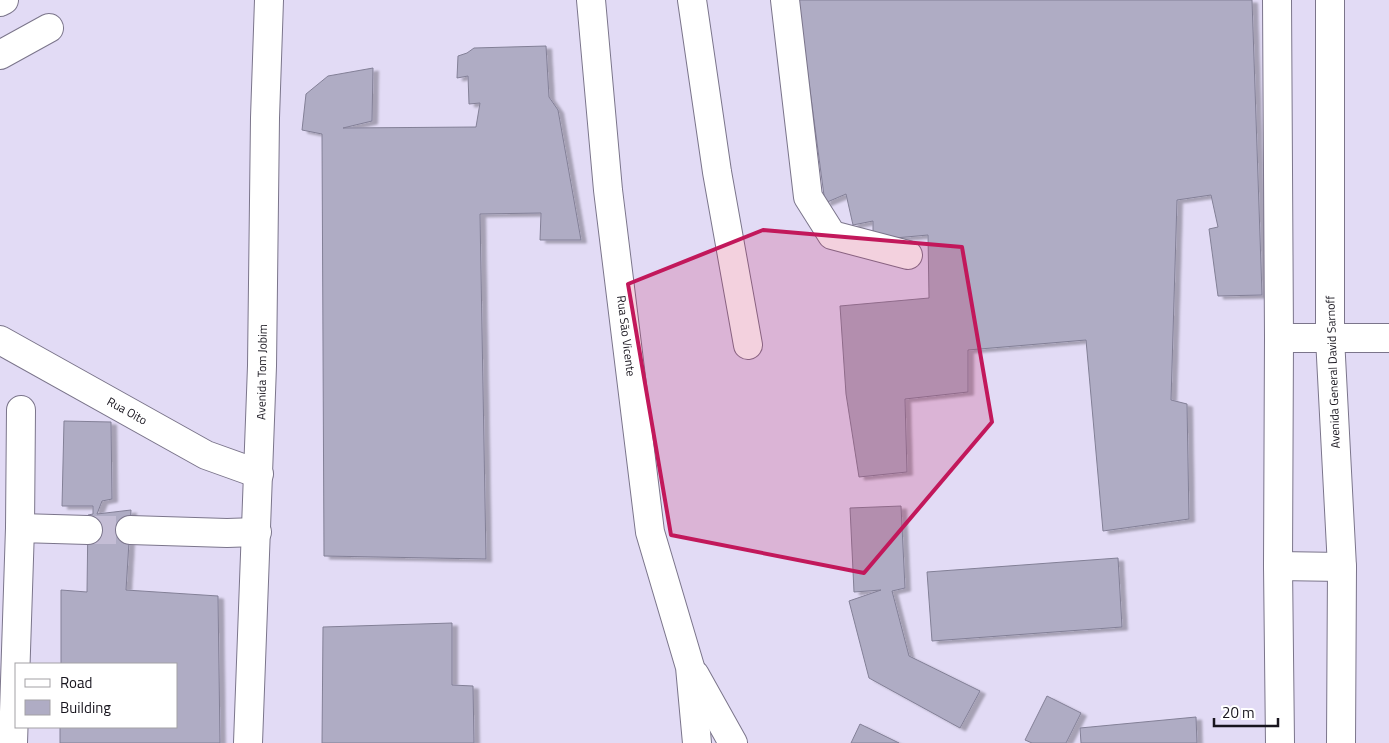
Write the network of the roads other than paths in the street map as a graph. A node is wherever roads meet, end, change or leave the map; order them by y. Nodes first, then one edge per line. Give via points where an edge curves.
1 (4, 0) edge
2 (269, 0) edge
3 (591, 0) edge
4 (692, 0) edge
5 (785, 0) edge
6 (1277, 0) edge
7 (1330, 0) edge
8 (0, 2) edge
9 (50, 28) dead end
10 (0, 55) edge
11 (908, 255) dead end
12 (1279, 338) junction
13 (1330, 338) junction
14 (1389, 338) edge
15 (0, 340) edge
16 (748, 345) dead end
17 (21, 410) dead end
18 (259, 474) junction
19 (20, 528) junction
20 (88, 530) tunnel mouth
21 (130, 530) tunnel mouth
22 (256, 532) junction
23 (1278, 566) junction
24 (1342, 566) junction
25 (16, 663) edge
26 (690, 668) junction
27 (15, 682) edge
28 (13, 743) edge
29 (248, 743) edge
30 (697, 743) edge
31 (733, 743) edge
32 (1280, 743) edge
33 (1341, 743) edge

1 - 8 street
2 - 18 street, Avenida Tom Jobim
3 - 26 street, Rua São Vicente via 608,190 650,532
4 - 16 street via 717,172
5 - 11 street via 808,197 832,235
6 - 12 street
7 - 13 street, Avenida General David Sarnoff
9 - 10 street
12 - 13 street
12 - 23 street
13 - 14 street
13 - 24 street, Avenida General David Sarnoff
15 - 18 street, Rua Oito via 206,455
17 - 19 street
18 - 22 street, Avenida Tom Jobim
19 - 20 street
19 - 25 street
21 - 22 street
22 - 29 street, Avenida Tom Jobim
23 - 24 street
23 - 32 street
24 - 33 street, Avenida General David Sarnoff
26 - 30 street, Rua São Vicente
26 - 31 street, Rua São Vicente
27 - 28 street

